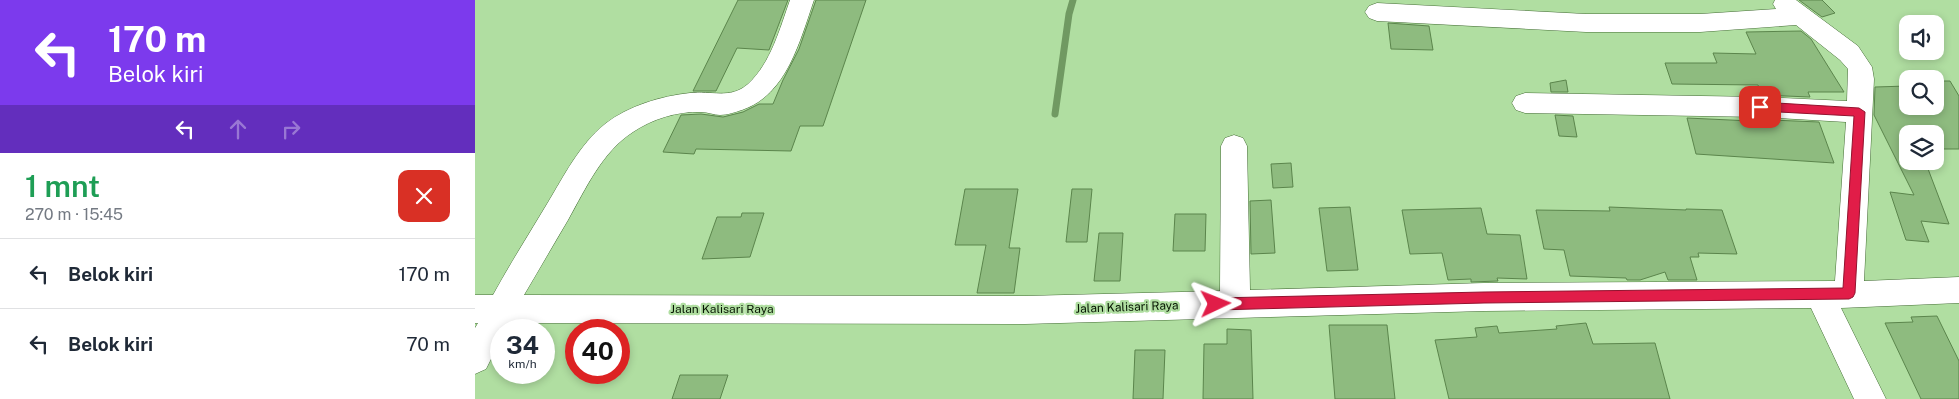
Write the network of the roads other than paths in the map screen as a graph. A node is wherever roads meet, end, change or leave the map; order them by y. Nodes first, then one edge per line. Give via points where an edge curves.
1 (802, 0) edge
2 (1780, 0) edge
3 (1377, 12) dead end
4 (1800, 16) junction
5 (1525, 103) dead end
6 (1859, 112) junction
7 (1234, 146) dead end
8 (1959, 290) edge
9 (1835, 294) junction
10 (1235, 303) junction
11 (487, 308) edge
12 (475, 359) edge
13 (1871, 399) edge

1 - 11 street via 777,61 756,92 721,105 700,102 649,112 607,138
2 - 4 street
3 - 4 street via 1596,23 1700,23
4 - 6 street via 1849,53 1860,67
5 - 6 street
6 - 9 street
7 - 10 street
8 - 9 street, Jalan Kalisari Raya
9 - 10 street, Jalan Kalisari Raya
9 - 13 street
10 - 11 street, Jalan Kalisari Raya via 1025,310
11 - 12 street

